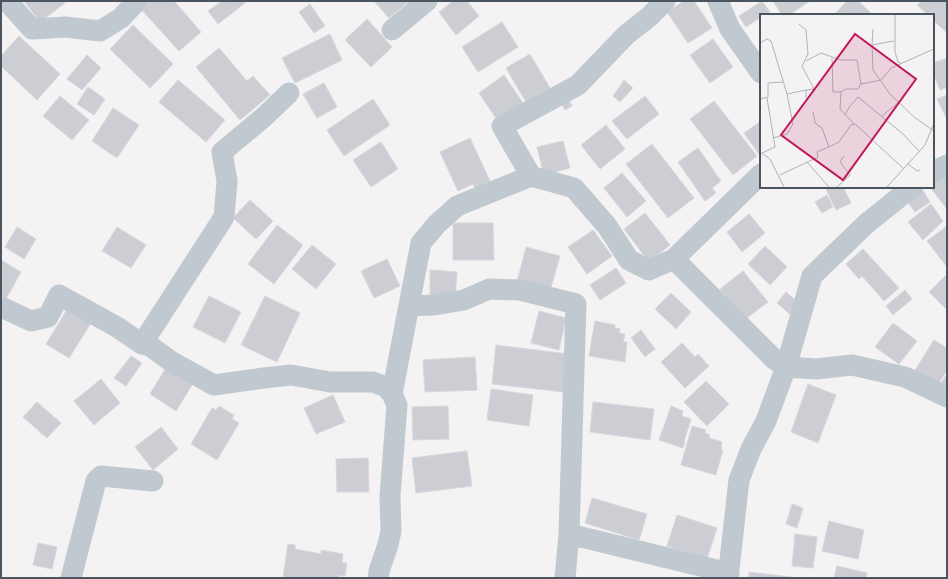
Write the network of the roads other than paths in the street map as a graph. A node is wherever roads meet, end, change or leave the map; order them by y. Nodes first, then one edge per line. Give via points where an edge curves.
1 (7, 1) edge
2 (137, 1) edge
3 (428, 1) edge
4 (665, 1) edge
5 (718, 1) edge
6 (392, 30) dead end
7 (760, 72) edge
8 (289, 92) dead end
9 (947, 165) edge
10 (934, 172) edge
11 (760, 175) edge
12 (531, 176) junction
13 (911, 188) edge
14 (674, 259) junction
15 (409, 306) junction
16 (1, 307) edge
17 (142, 344) junction
18 (786, 367) junction
19 (392, 394) junction
20 (947, 397) edge
21 (152, 481) dead end
22 (569, 534) junction
23 (728, 575) edge
24 (71, 578) edge
25 (378, 578) edge
26 (565, 578) edge

1 - 2 street via 32,29 66,27 100,31 121,18
3 - 6 street
4 - 12 street via 626,35 578,86 502,126
5 - 7 street via 730,29
8 - 17 street via 222,152 227,181 224,217
9 - 10 street
11 - 14 street
12 - 14 street via 574,188 607,226 629,260 649,270
12 - 15 street via 457,206 437,224 421,243
13 - 18 street via 866,224 812,276
14 - 18 street via 774,359
15 - 19 street
15 - 22 street via 464,300 489,289 520,290 576,304
16 - 17 street via 31,321 48,318 59,295
17 - 19 street via 150,346 172,362 214,385 291,375 330,382 373,382 386,387
18 - 20 street via 852,365 905,377
18 - 23 street via 766,421 751,448 739,480
19 - 25 street via 397,405 390,496 391,531
21 - 24 street via 101,476 96,481
22 - 23 street
22 - 26 street

